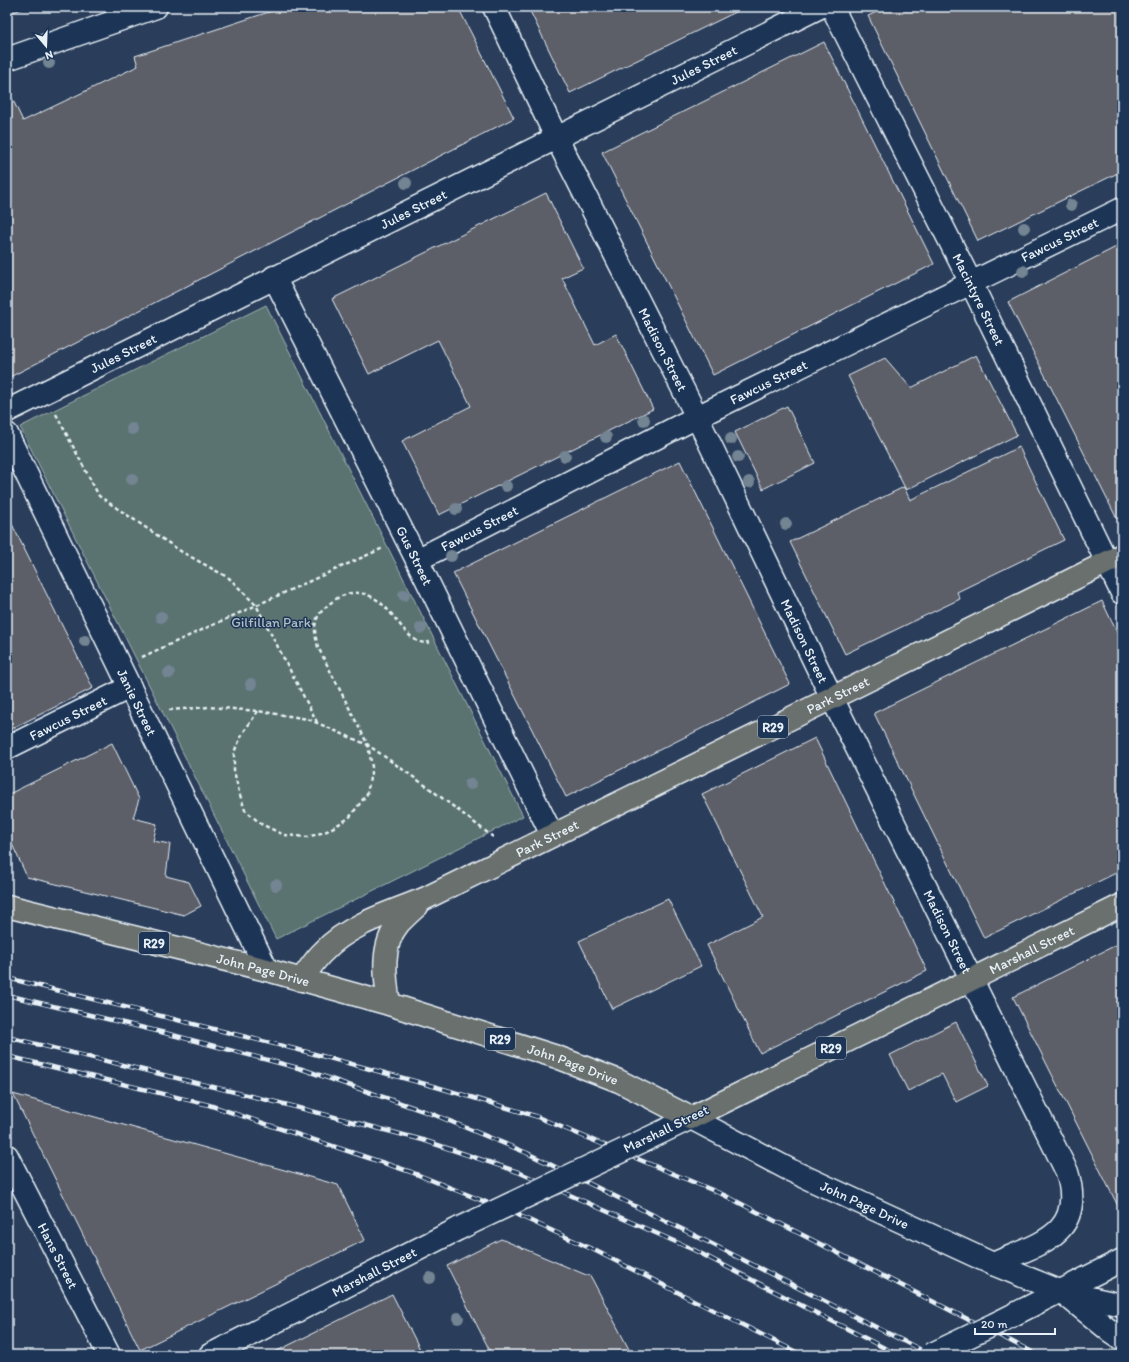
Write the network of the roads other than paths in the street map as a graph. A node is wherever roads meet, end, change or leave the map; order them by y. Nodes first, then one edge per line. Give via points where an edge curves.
1 (156, 7) edge
2 (494, 7) edge
3 (820, 7) edge
4 (832, 7) edge
5 (133, 11) edge
6 (7, 59) edge
7 (556, 137) junction
8 (1122, 209) edge
9 (274, 277) junction
10 (971, 283) junction
11 (7, 411) edge
12 (697, 417) junction
13 (7, 434) edge
14 (1114, 559) edge
15 (417, 560) junction
16 (1122, 593) edge
17 (130, 688) junction
18 (832, 698) junction
19 (7, 748) edge
20 (552, 835) junction
21 (424, 899) junction
22 (7, 906) edge
23 (1122, 906) edge
24 (267, 970) junction
25 (972, 979) junction
26 (301, 980) junction
27 (389, 1004) junction
28 (691, 1118) junction
29 (7, 1156) edge
30 (993, 1264) junction
31 (1115, 1264) edge
32 (1062, 1292) junction
33 (1122, 1305) edge
34 (1122, 1338) edge
35 (109, 1355) edge
36 (210, 1355) edge
37 (930, 1355) edge

1 - 5 street
2 - 7 street, Madison Street
3 - 7 street, Jules Street
4 - 10 street, Macintyre Street
5 - 6 street
7 - 9 street, Jules Street
7 - 12 street, Madison Street
8 - 10 street, Fawcus Street
9 - 11 street, Jules Street
9 - 15 street, Gus Street
10 - 12 street, Fawcus Street
10 - 14 street, Macintyre Street
12 - 15 street, Fawcus Street
12 - 18 street, Madison Street
13 - 17 street, Janie Street
14 - 16 street, Macintyre Street
14 - 18 main road, Park Street / R29
15 - 20 street, Gus Street
17 - 19 street, Fawcus Street
17 - 24 street, Janie Street
18 - 20 main road, Park Street / R29
18 - 25 street, Madison Street
20 - 21 main road, Park Street / R29
21 - 26 main road, Park Street / R29 via 352,930 324,950
21 - 27 main road, Park Street / R29 via 398,924 386,948 384,975
22 - 24 main road, John Page Drive / R29
23 - 25 main road, Marshall Street / R29
24 - 26 main road, John Page Drive / R29
25 - 28 main road, Marshall Street / R29
25 - 30 street, Madison Street via 1067,1172 1072,1188 1069,1215 1056,1234
26 - 27 main road, John Page Drive / R29
27 - 28 main road, John Page Drive / R29 via 557,1057 619,1081
28 - 30 street, John Page Drive via 792,1171
28 - 36 street, Marshall Street, bridge via 460,1228
29 - 35 street, Hans Street
30 - 32 street, John Page Drive
31 - 32 street
32 - 33 street, John Page Drive
32 - 34 street, John Page Drive
32 - 37 street, bridge

